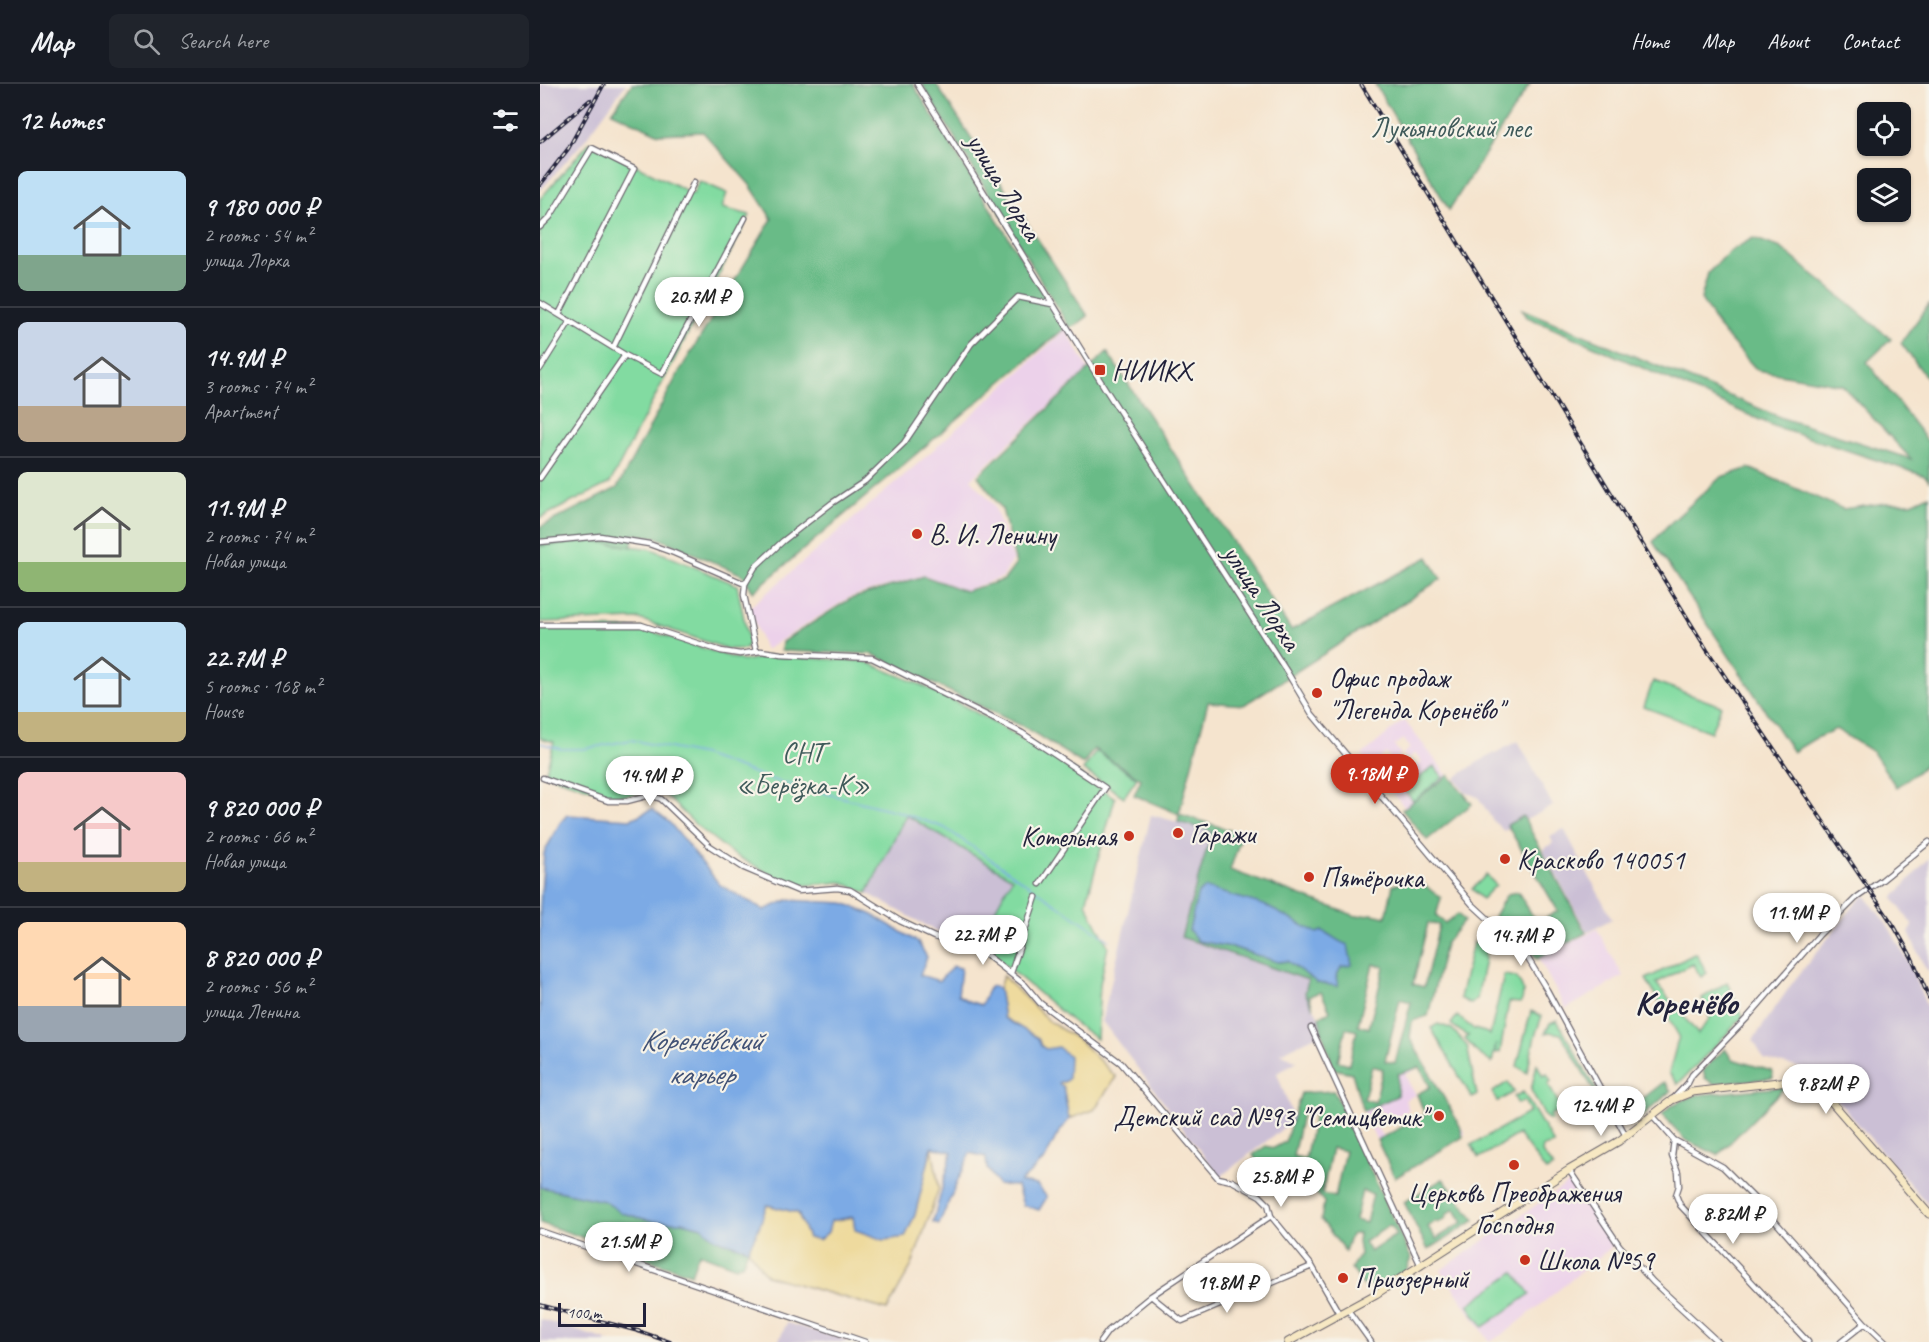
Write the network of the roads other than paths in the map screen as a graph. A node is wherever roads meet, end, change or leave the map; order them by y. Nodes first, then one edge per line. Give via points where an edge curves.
1 (917, 84) edge
2 (694, 182) dead end
3 (745, 218) dead end
4 (540, 227) edge
5 (540, 303) edge
6 (1052, 304) junction
7 (559, 314) junction
8 (570, 321) junction
9 (614, 346) junction
10 (625, 355) junction
11 (540, 369) edge
12 (540, 478) edge
13 (540, 542) edge
14 (745, 584) junction
15 (540, 625) edge
16 (756, 651) junction
17 (543, 778) dead end
18 (1929, 842) edge
19 (1040, 884) dead end
20 (1036, 897) dead end
21 (1011, 973) junction
22 (1311, 1028) dead end
23 (1688, 1083) junction
24 (1692, 1092) junction
25 (1672, 1100) junction
26 (1653, 1116) junction
27 (1626, 1136) junction
28 (1674, 1140) junction
29 (1569, 1170) junction
30 (1929, 1214) edge
31 (1271, 1216) junction
32 (540, 1231) edge
33 (1312, 1266) junction
34 (1421, 1266) junction
35 (1150, 1296) junction
36 (1348, 1310) junction
37 (1340, 1315) junction
38 (1864, 1323) junction
39 (865, 1342) edge
40 (1100, 1342) edge
41 (1288, 1342) edge
42 (1371, 1342) edge
43 (1718, 1342) edge
44 (1808, 1342) edge
45 (1840, 1342) edge
46 (1885, 1342) edge

1 - 6 street, улица Лорха
2 - 9 street
3 - 10 street via 662,374
4 - 7 street via 592,148 634,169
5 - 7 street
6 - 14 street via 1018,297 970,344 904,443 866,481 783,541 755,567
6 - 27 street, улица Лорха via 1312,714 1472,904 1524,952
7 - 8 street
8 - 9 street
8 - 11 street
9 - 10 street
10 - 12 street
13 - 14 street via 600,536 649,544
14 - 16 street
15 - 16 street via 641,625 721,651
16 - 19 street via 872,658 1022,733 1105,788
17 - 21 street via 608,801 650,795 661,799 710,846 736,864 798,891 850,890 934,937 984,953
18 - 23 street via 1856,898
20 - 21 street
21 - 31 street via 1040,1003 1121,1063 1218,1178 1260,1196 1268,1204
22 - 34 street
23 - 24 street
23 - 25 street
24 - 25 main road
24 - 30 main road via 1810,1082
25 - 26 main road
26 - 27 main road
26 - 28 street
27 - 29 main road
28 - 38 street via 1723,1167
28 - 44 street via 1672,1156 1678,1172 1676,1195 1680,1205
29 - 34 main road
29 - 43 street via 1619,1245
31 - 33 street
31 - 35 street
32 - 39 street
33 - 35 street via 1182,1321
33 - 37 street
34 - 36 main road
35 - 40 street
36 - 37 main road
36 - 42 street
37 - 41 main road
38 - 45 street
38 - 46 street

